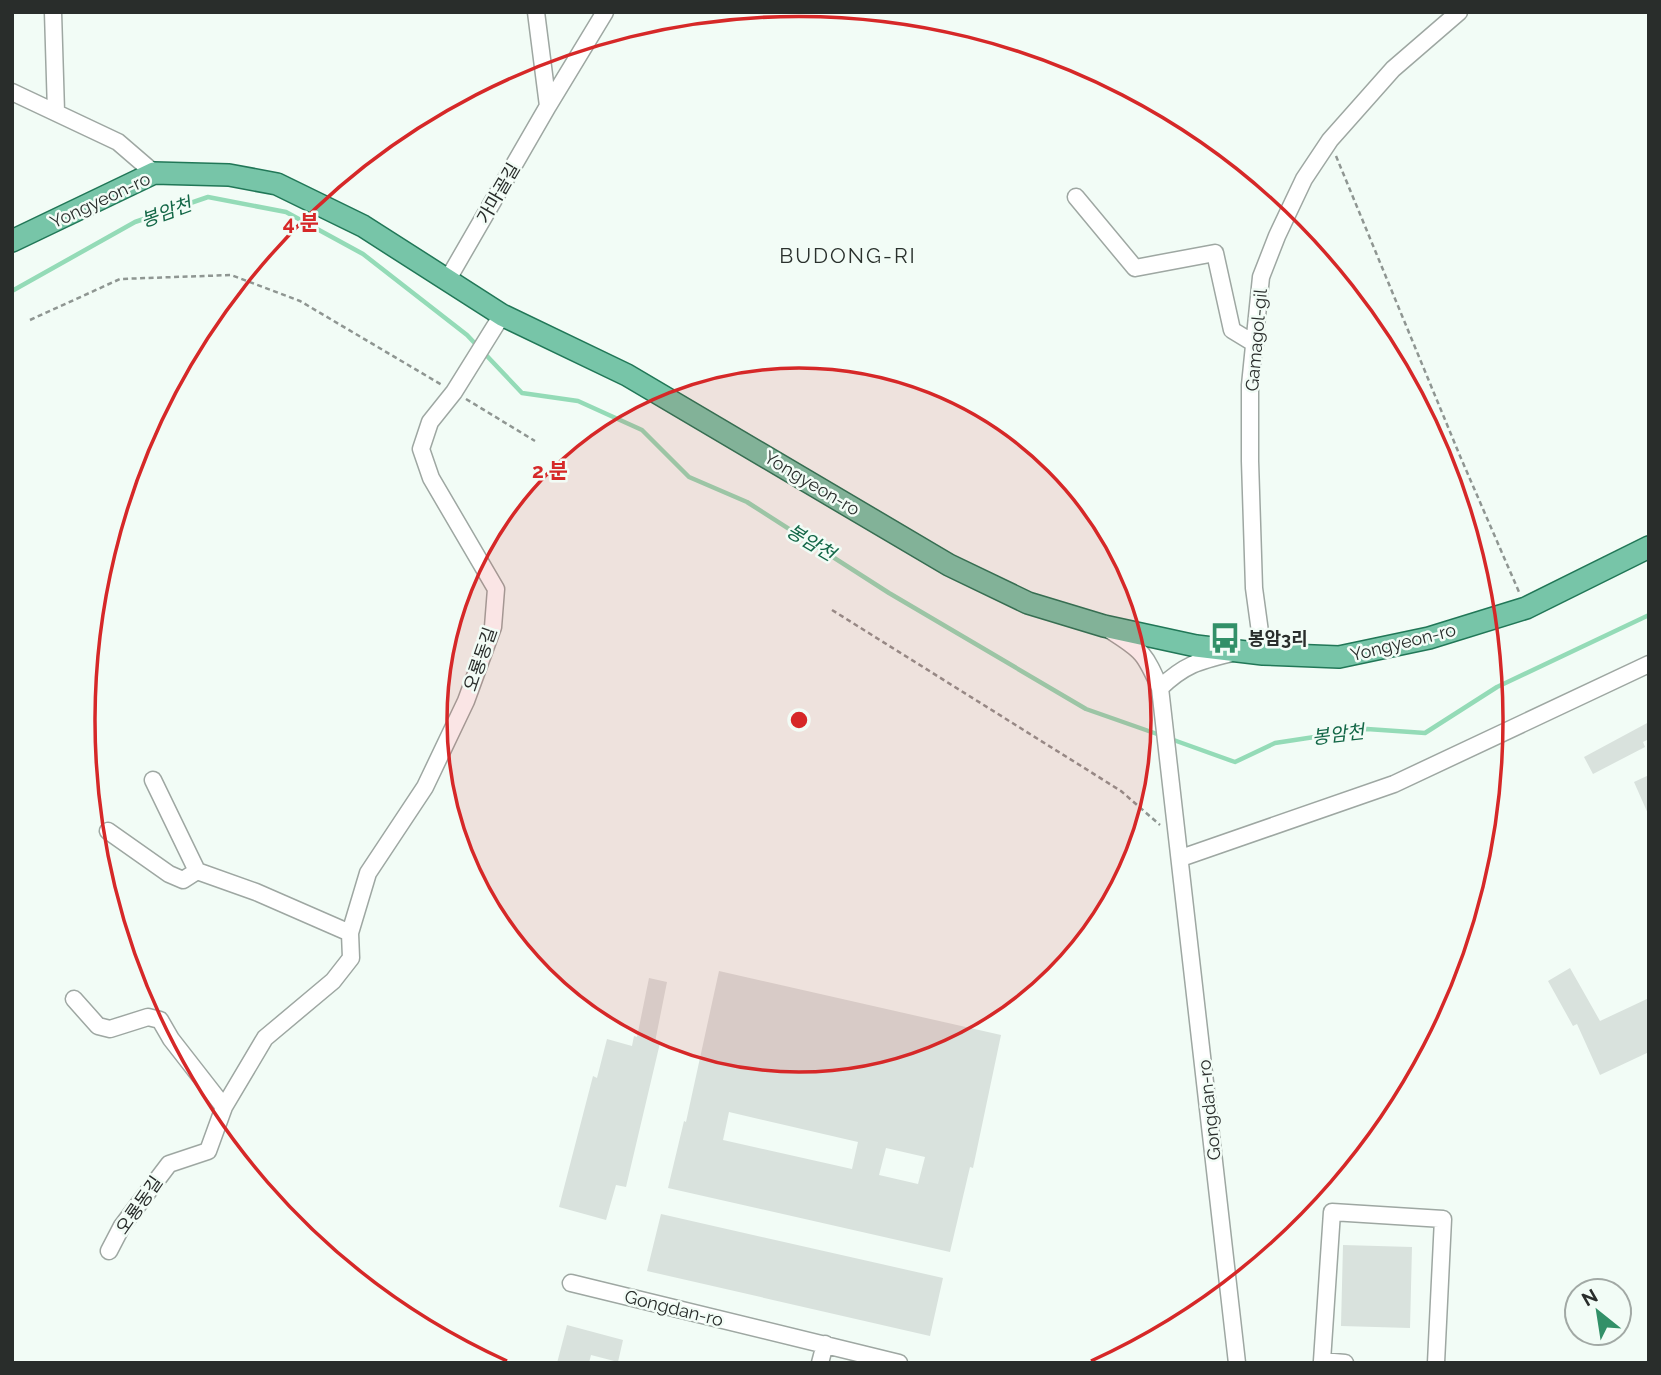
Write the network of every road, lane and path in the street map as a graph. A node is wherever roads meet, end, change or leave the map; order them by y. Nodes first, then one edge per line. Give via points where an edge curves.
1 (53, 12) edge
2 (536, 12) edge
3 (605, 12) edge
4 (1459, 12) edge
5 (12, 92) edge
6 (548, 106) junction
7 (56, 112) junction
8 (1330, 140) junction
9 (154, 173) junction
10 (1076, 197) dead end
11 (12, 241) edge
12 (451, 274) junction
13 (30, 320) dead end
14 (496, 324) junction
15 (1255, 344) junction
16 (454, 392) junction
17 (535, 441) dead end
18 (1649, 547) edge
19 (1526, 608) junction
20 (832, 610) dead end
21 (1104, 626) junction
22 (1240, 651) junction
23 (1263, 654) junction
24 (1649, 664) edge
25 (1160, 692) junction
26 (153, 780) dead end
27 (108, 831) dead end
28 (1180, 851) junction
29 (198, 872) junction
30 (350, 933) junction
31 (74, 999) dead end
32 (224, 1107) junction
33 (109, 1251) dead end
34 (571, 1283) dead end
35 (825, 1344) junction
36 (820, 1363) edge
37 (899, 1363) edge
38 (1237, 1363) edge
39 (1345, 1363) edge
40 (1436, 1363) edge

1 - 7 street
2 - 6 street
3 - 6 street, 가마골길
4 - 8 street, Gamagol-gil via 1393,69
5 - 7 street
6 - 12 street, 가마골길
7 - 9 street via 118,142
8 - 15 street, Gamagol-gil via 1304,179 1261,276
8 - 19 path
9 - 11 main road, Yongyeon-ro
9 - 12 main road, Yongyeon-ro via 229,175 276,184
10 - 15 street via 1135,268 1215,253 1232,330
12 - 14 main road, Yongyeon-ro
13 - 16 path via 120,279 231,275 300,300
14 - 16 street, 오룡동길
14 - 21 main road, Yongyeon-ro via 627,375 949,565 1028,603
15 - 23 street, Gamagol-gil via 1250,460 1254,587
16 - 17 path
16 - 30 street, 오룡동길 via 430,422 421,449 431,478 496,589 493,626 466,701 425,787 368,873
18 - 19 main road, Yongyeon-ro
19 - 23 main road, Yongyeon-ro via 1429,638 1339,657
20 - 28 path via 1121,791 1158,822
21 - 22 main road, Yongyeon-ro
21 - 25 street, Gongdan-ro via 1139,648
22 - 23 main road, Yongyeon-ro
22 - 25 street via 1197,661 1177,672
24 - 28 street via 1394,785
25 - 28 street, Gongdan-ro
26 - 29 street
27 - 29 street via 169,874 183,880
28 - 38 street, Gongdan-ro
29 - 30 street
30 - 32 street, 오룡동길 via 351,958 333,981 265,1038
31 - 32 street via 98,1026 110,1029 148,1017 160,1020
32 - 33 street, 오룡동길 via 208,1151 169,1164
34 - 35 street, Gongdan-ro
35 - 36 street
35 - 37 street, Gongdan-ro
39 - 40 street via 1322,1362 1332,1212 1443,1219

